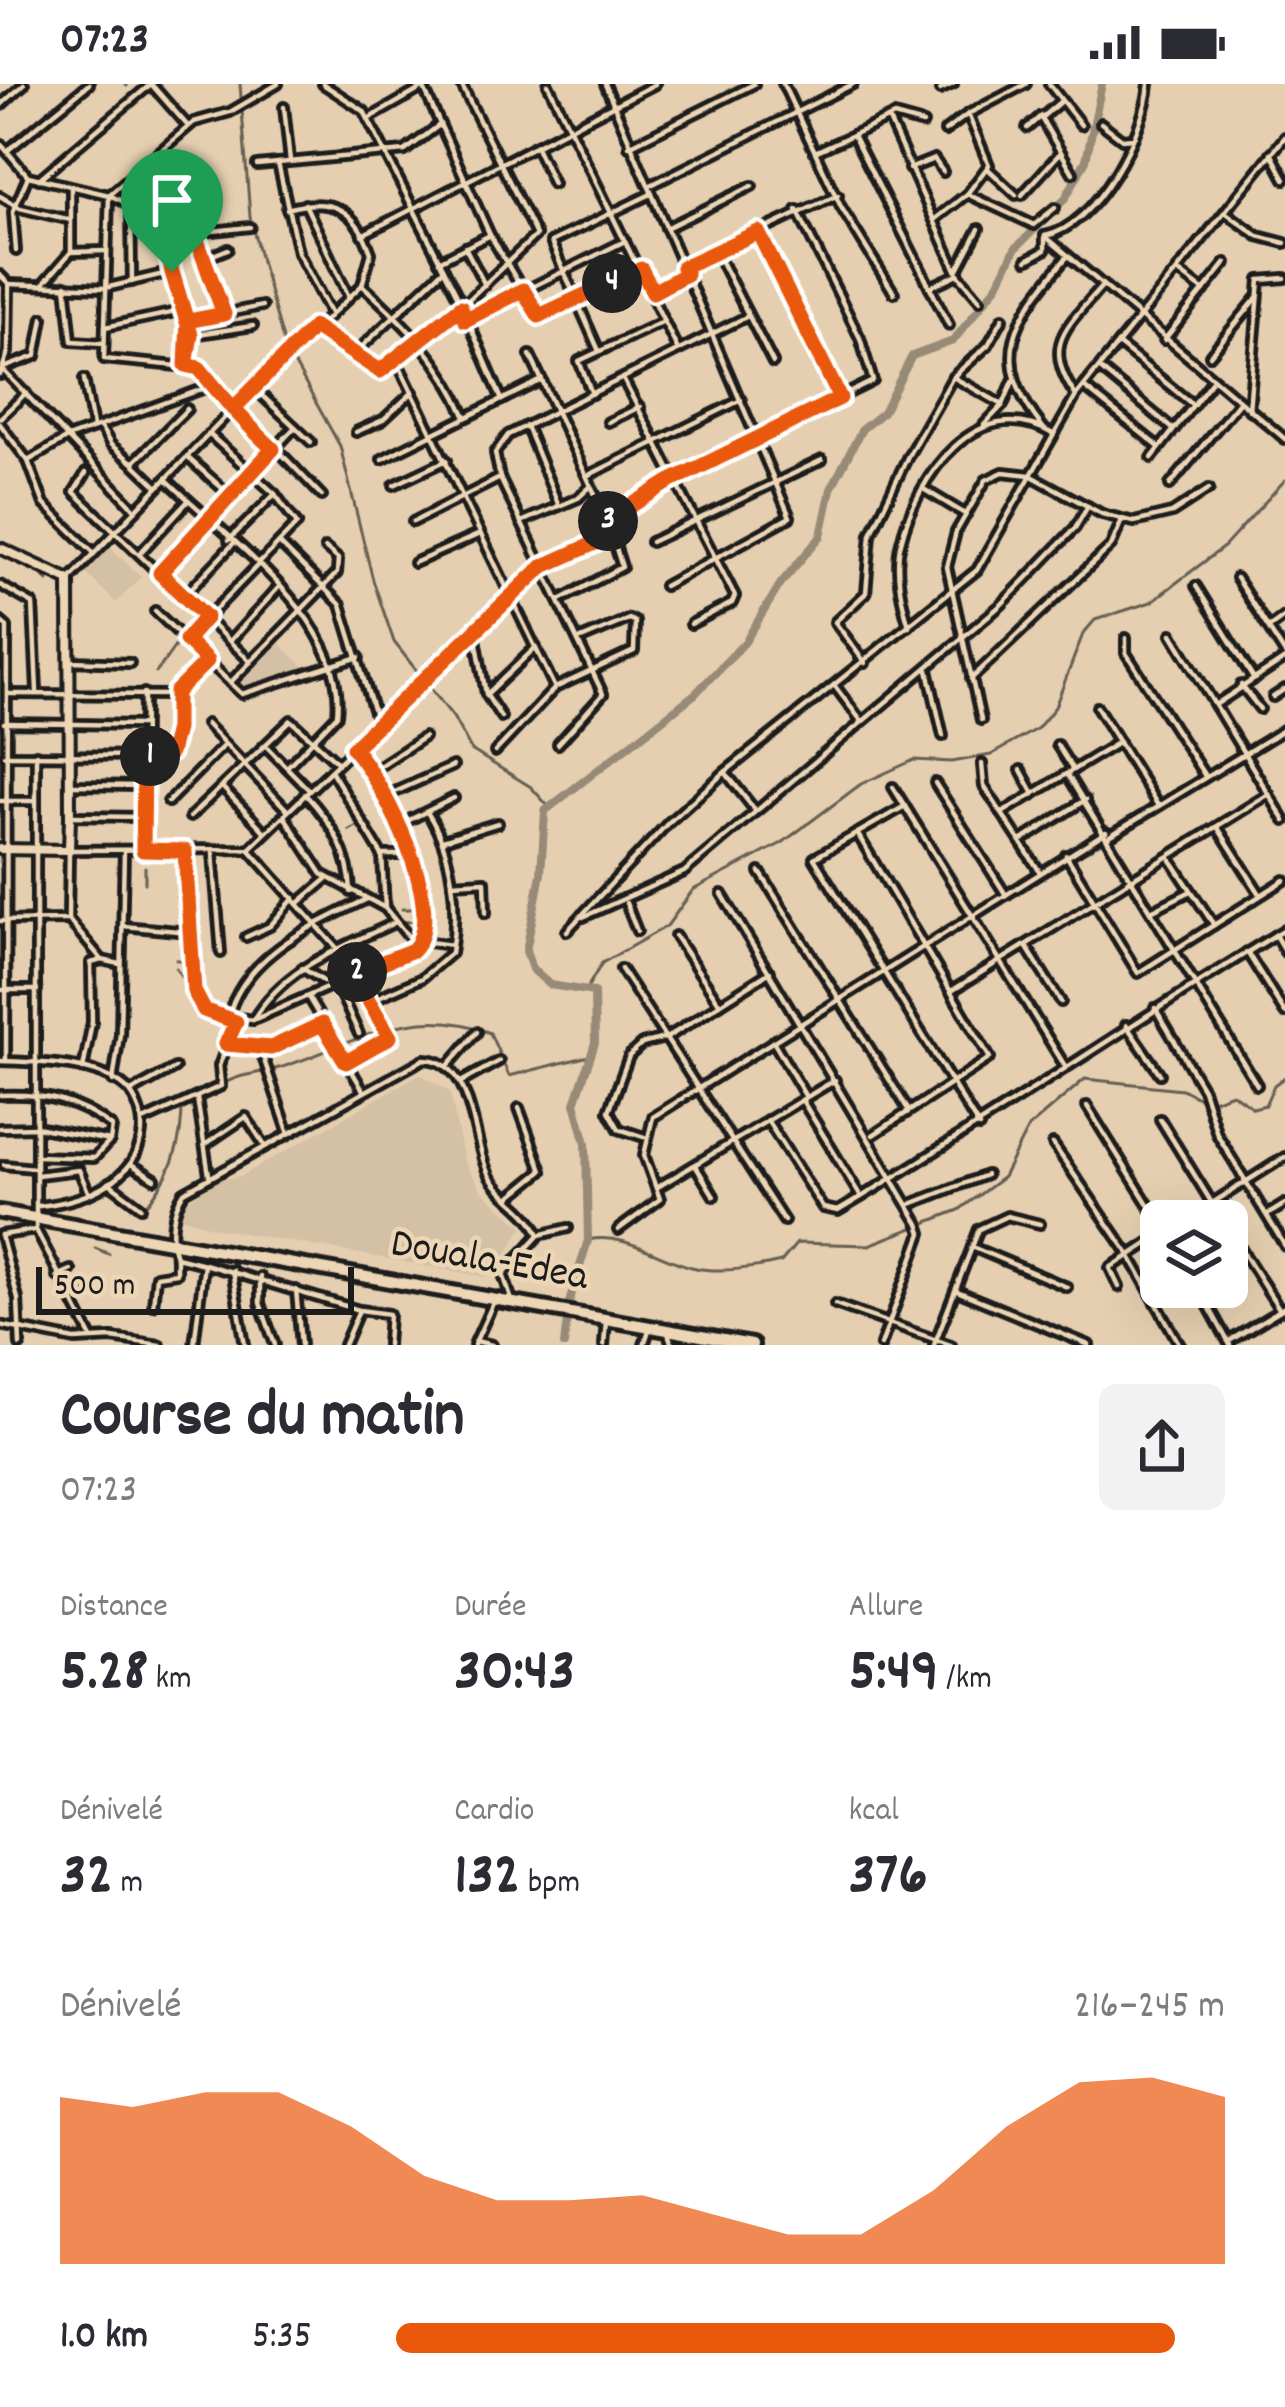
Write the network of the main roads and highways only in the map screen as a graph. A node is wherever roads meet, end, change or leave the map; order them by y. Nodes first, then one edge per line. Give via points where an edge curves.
1 (0, 548) edge
2 (3, 849) edge
3 (0, 1212) edge
4 (752, 1345) edge

1 - 2 main road via 69,580 70,661 69,850
3 - 4 highway, Douala-Edea

